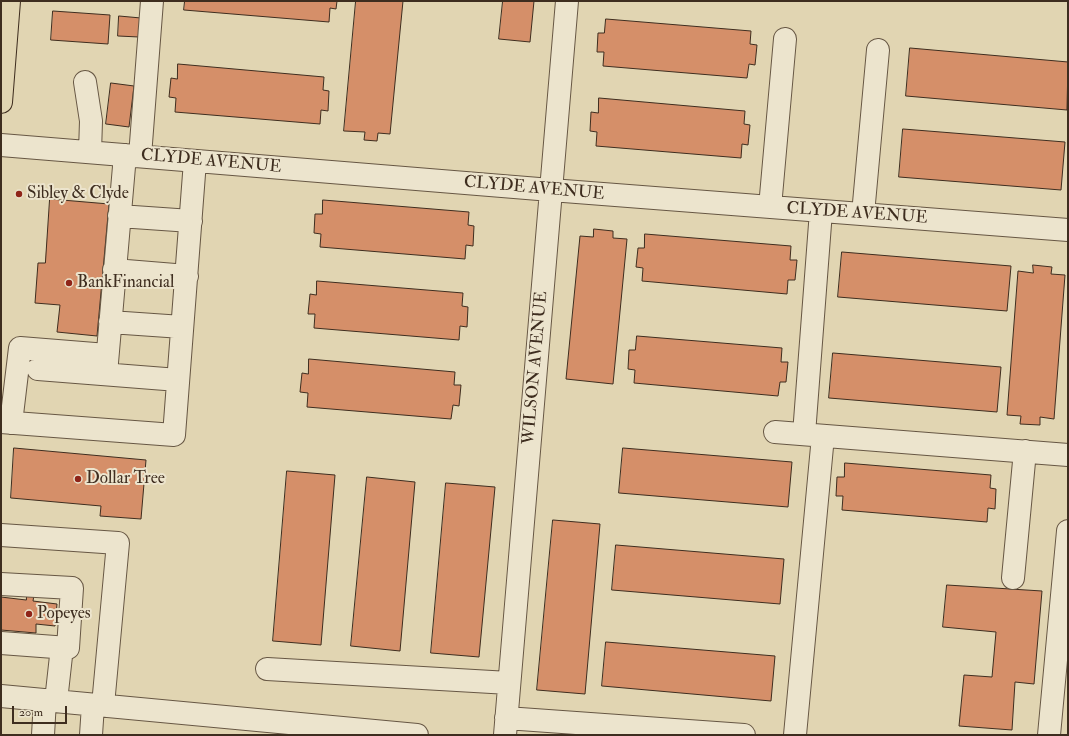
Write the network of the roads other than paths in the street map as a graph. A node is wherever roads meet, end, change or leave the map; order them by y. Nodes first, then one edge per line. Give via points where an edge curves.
1 (152, 1) edge
2 (567, 1) edge
3 (6, 9) edge
4 (785, 39) dead end
5 (878, 50) dead end
6 (85, 82) dead end
7 (1, 92) edge
8 (1, 144) edge
9 (90, 152) junction
10 (132, 156) junction
11 (195, 161) junction
12 (551, 190) junction
13 (770, 207) junction
14 (821, 211) junction
15 (863, 214) junction
16 (119, 216) junction
17 (191, 221) junction
18 (1068, 230) edge
19 (114, 270) junction
20 (187, 276) junction
21 (110, 322) junction
22 (182, 327) junction
23 (106, 365) junction
24 (38, 370) dead end
25 (178, 380) junction
26 (6, 422) edge
27 (775, 432) dead end
28 (813, 435) junction
29 (1025, 451) junction
30 (1068, 455) edge
31 (1068, 531) edge
32 (1, 535) edge
33 (1013, 578) dead end
34 (1, 584) edge
35 (1063, 636) edge
36 (1, 643) edge
37 (62, 648) junction
38 (267, 669) dead end
39 (509, 683) junction
40 (1, 696) edge
41 (51, 700) junction
42 (98, 705) junction
43 (505, 726) edge
44 (42, 735) edge
45 (91, 735) edge
46 (417, 735) edge
47 (744, 735) edge
48 (794, 735) edge
49 (1049, 735) edge

1 - 10 street
2 - 12 street, WILSON AVENUE
3 - 7 main road
4 - 13 street
5 - 15 street
6 - 9 street via 91,121
8 - 9 street, CLYDE AVENUE
9 - 10 street, CLYDE AVENUE
10 - 11 street, CLYDE AVENUE
10 - 16 street
11 - 12 street, CLYDE AVENUE
11 - 17 street
12 - 13 street, CLYDE AVENUE
12 - 39 street, WILSON AVENUE
13 - 14 street, CLYDE AVENUE
14 - 15 street, CLYDE AVENUE
14 - 28 street
15 - 18 street, CLYDE AVENUE
16 - 17 street
16 - 19 street
17 - 20 street
19 - 20 street
19 - 21 street
20 - 22 street
21 - 22 street
21 - 23 street
22 - 25 street
23 - 24 street
23 - 25 street
23 - 26 street via 20,348
25 - 26 street via 174,435
27 - 28 street
28 - 29 street
28 - 48 street
29 - 30 street
29 - 33 street
31 - 35 street
32 - 42 street via 118,543
34 - 37 street via 72,588 68,648
35 - 49 street
36 - 37 street
37 - 41 street
38 - 39 street
39 - 43 street, WILSON AVENUE
40 - 41 street
41 - 42 street
41 - 44 street
42 - 45 street
42 - 46 street
43 - 47 street

